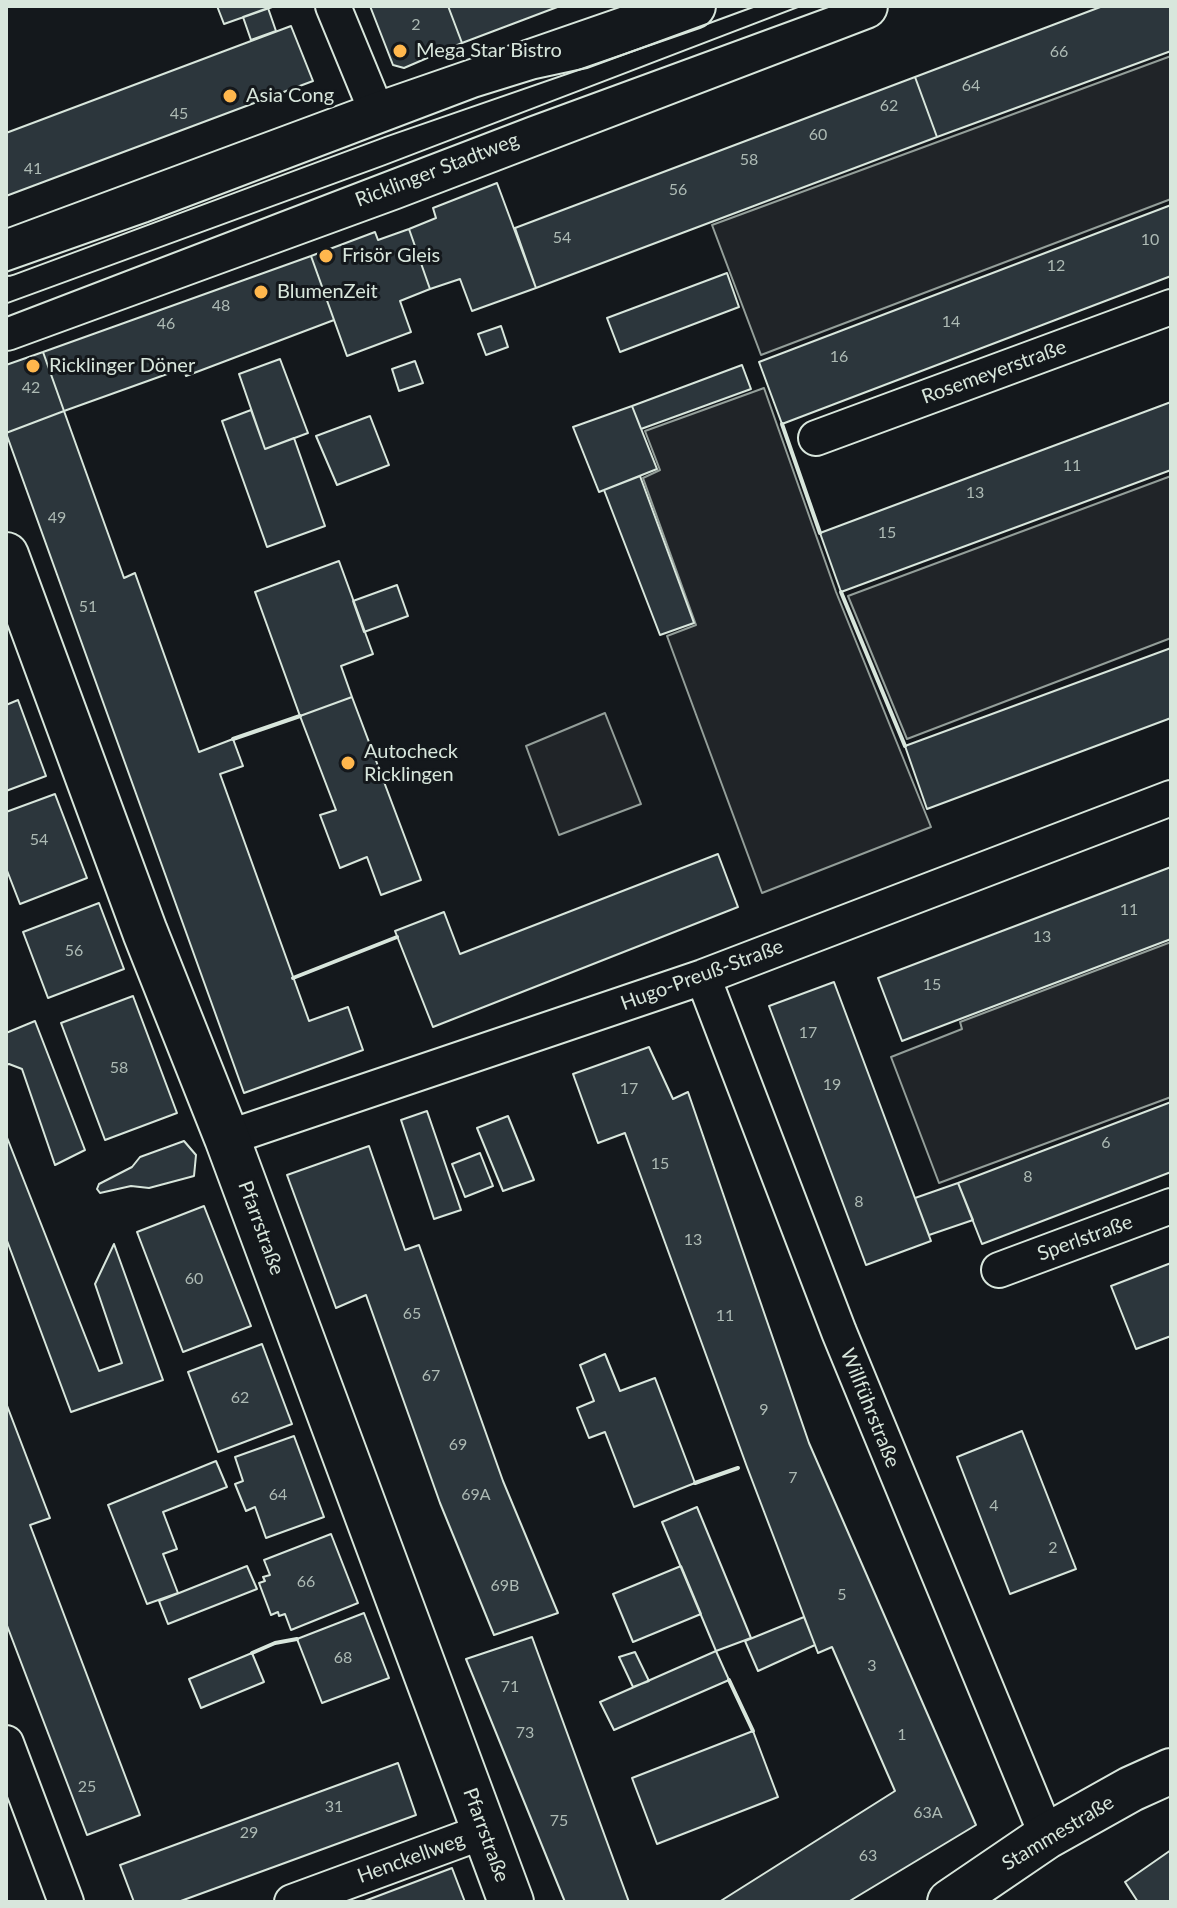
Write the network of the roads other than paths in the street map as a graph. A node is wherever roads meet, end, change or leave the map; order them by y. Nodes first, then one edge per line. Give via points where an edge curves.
1 (333, 6) edge
2 (693, 6) edge
3 (865, 6) edge
4 (378, 115) junction
5 (6, 253) edge
6 (1171, 307) edge
7 (6, 328) edge
8 (816, 438) dead end
9 (6, 555) edge
10 (1171, 798) edge
11 (703, 977) junction
12 (227, 1138) junction
13 (1171, 1206) edge
14 (999, 1270) dead end
15 (6, 1743) edge
16 (1171, 1771) edge
17 (485, 1831) junction
18 (1047, 1836) junction
19 (66, 1902) edge
20 (292, 1902) edge
21 (511, 1902) edge
22 (950, 1902) edge

1 - 4 street
2 - 4 street
3 - 7 street, Ricklinger Stadtweg via 389,189
4 - 5 street
6 - 8 street, Rosemeyerstraße
9 - 12 street, Pfarrstraße
10 - 11 street, Hugo-Preuß-Straße
11 - 12 street, Hugo-Preuß-Straße
11 - 18 street, Willführstraße via 839,1332
12 - 17 street, Pfarrstraße
13 - 14 street, Sperlstraße
15 - 19 street
16 - 18 street, Stammestraße
17 - 20 street, Henckellweg
17 - 21 street, Pfarrstraße
18 - 22 street, Stammestraße

